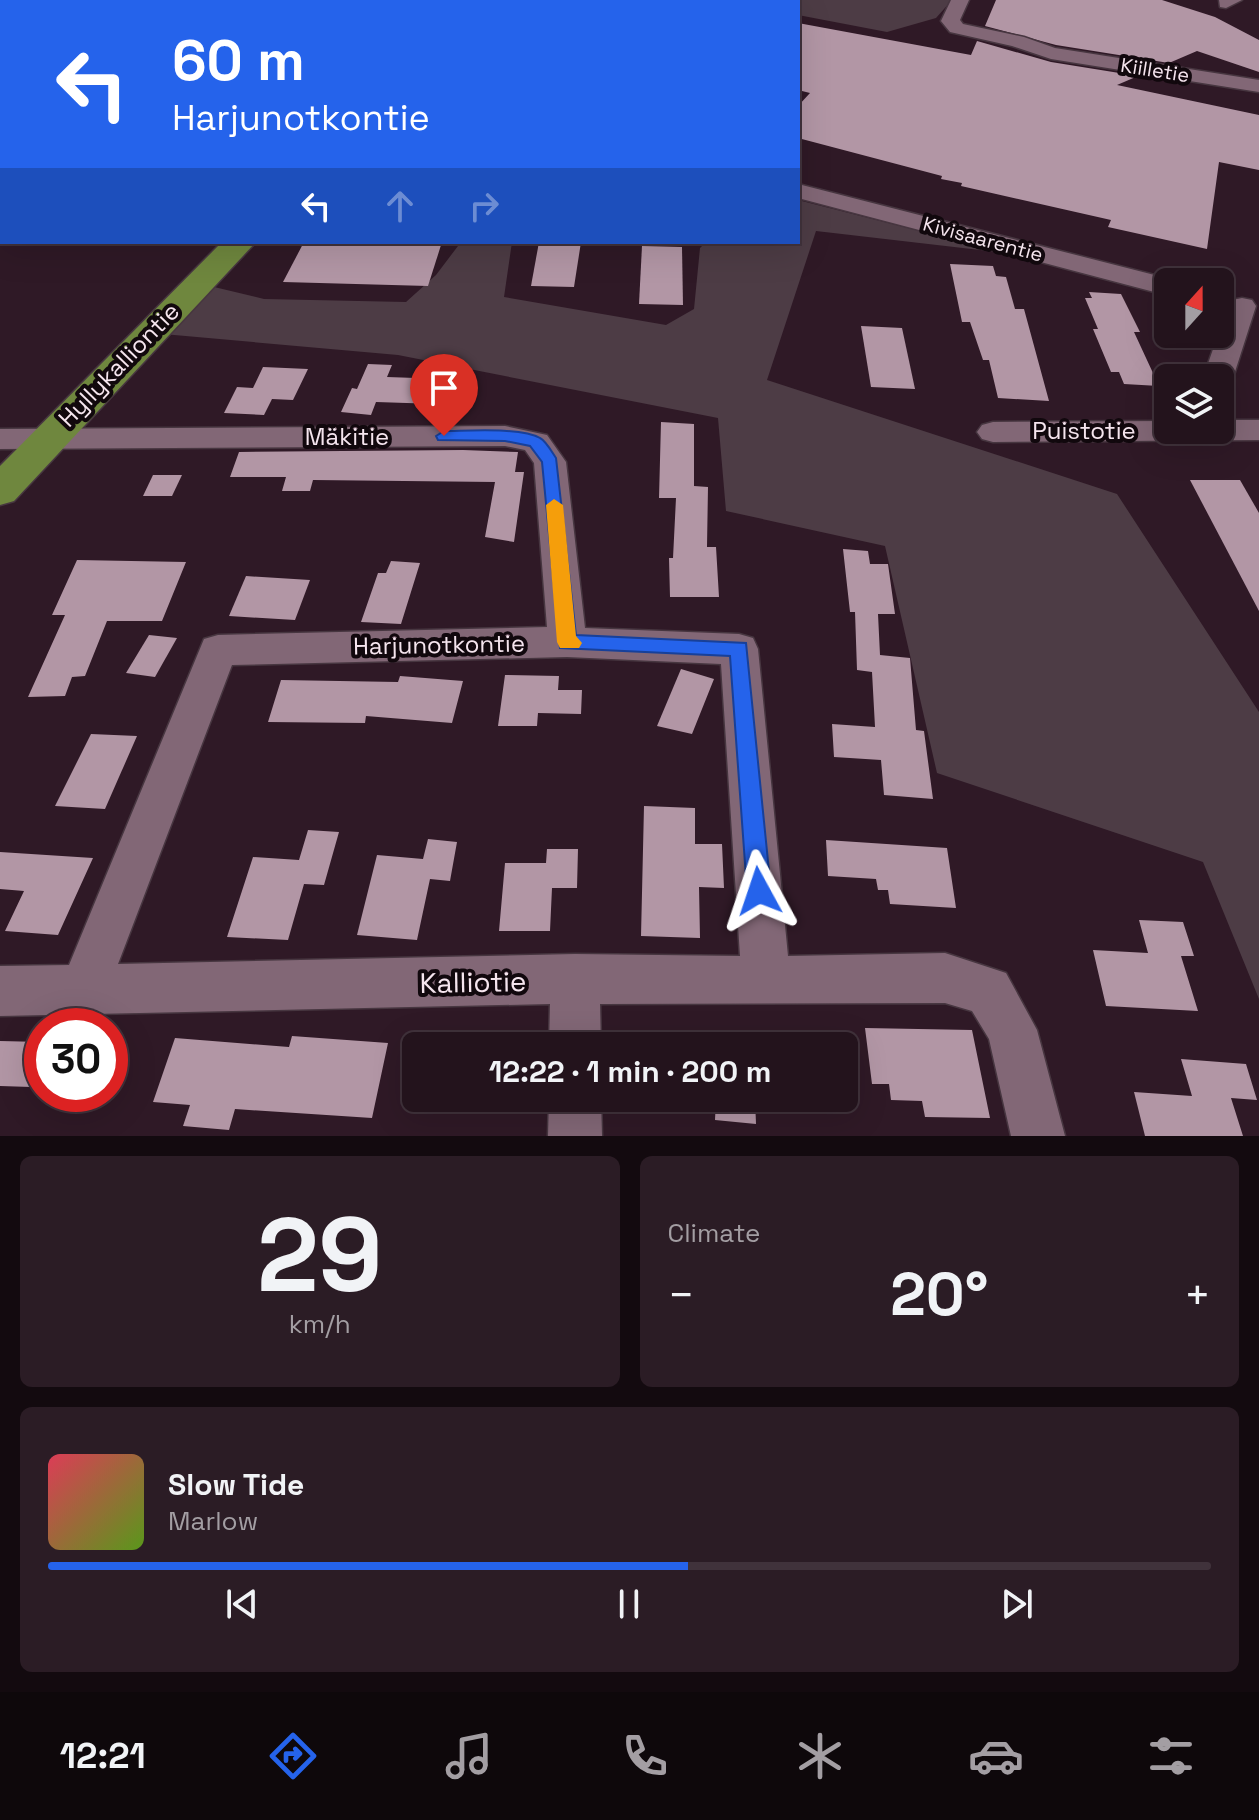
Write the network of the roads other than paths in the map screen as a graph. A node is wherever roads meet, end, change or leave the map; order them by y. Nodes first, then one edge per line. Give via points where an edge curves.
1 (960, 0) edge
2 (1259, 86) edge
3 (800, 192) edge
4 (238, 244) edge
5 (1154, 283) edge
6 (1247, 305) edge
7 (1224, 364) edge
8 (1154, 429) edge
9 (1234, 429) edge
10 (1259, 430) edge
11 (993, 432) dead end
12 (48, 438) junction
13 (0, 439) edge
14 (0, 491) edge
15 (567, 642) junction
16 (575, 979) junction
17 (766, 981) junction
18 (83, 990) junction
19 (0, 991) edge
20 (575, 1032) edge
21 (575, 1112) edge
22 (575, 1136) edge
23 (1038, 1136) edge

1 - 2 street, Kiilletie via 950,21 957,28 1051,53
3 - 5 street, Kivisaarentie
4 - 12 main road, Hyllykalliontie
6 - 7 street
8 - 11 street, Puistotie
9 - 10 street, Puistotie
12 - 13 street
12 - 14 main road, Hyllykalliontie
12 - 15 street, Mäkitie via 505,436 536,442 550,462
15 - 17 street, Harjunotkontie via 739,649
15 - 18 street, Harjunotkontie via 218,650
16 - 17 street, Kalliotie
16 - 18 street, Kalliotie
16 - 20 street
17 - 23 street, Kalliotie via 945,978 988,991 1012,1030
18 - 19 street, Kalliotie
21 - 22 street

